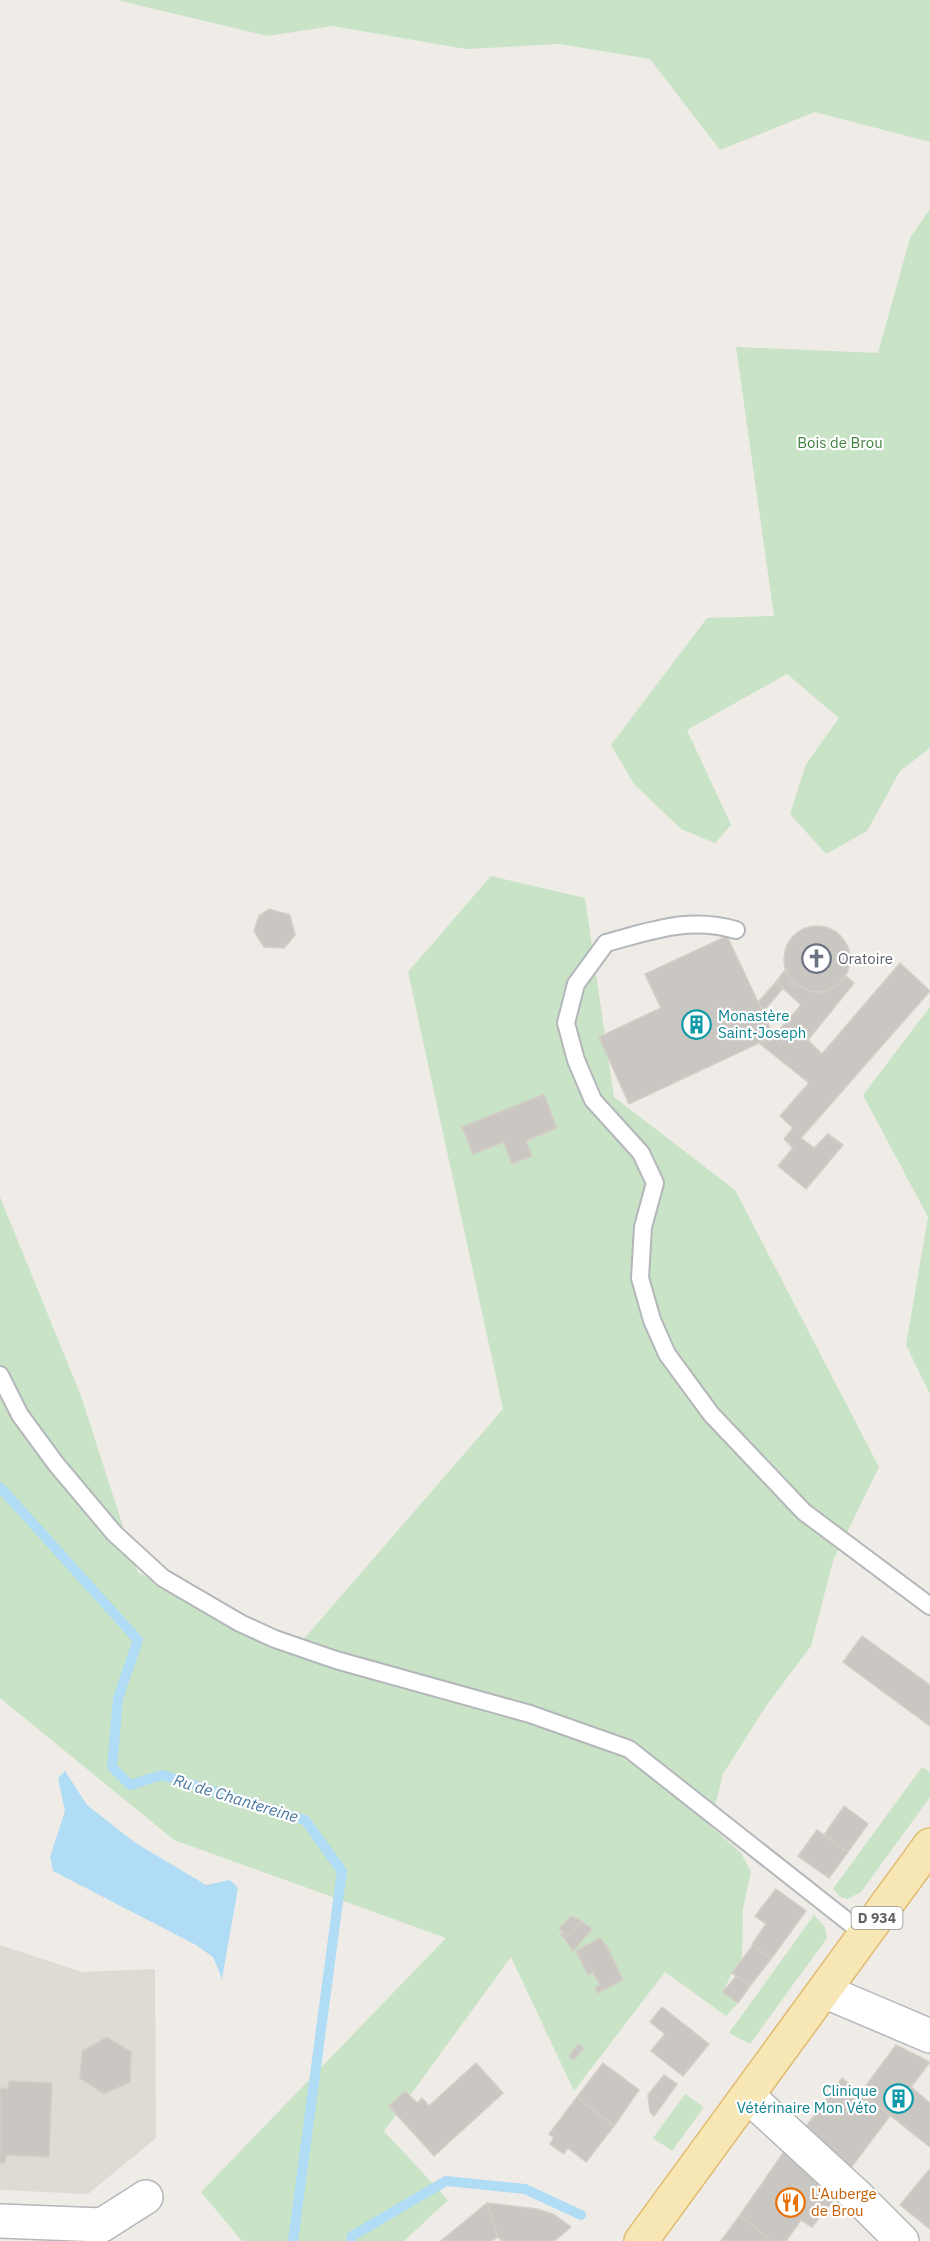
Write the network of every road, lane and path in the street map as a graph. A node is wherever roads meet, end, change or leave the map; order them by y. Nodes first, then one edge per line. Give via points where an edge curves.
1 (736, 930) dead end
2 (0, 1375) edge
3 (930, 1606) edge
4 (930, 1845) edge
5 (865, 1935) junction
6 (824, 1991) junction
7 (930, 2036) edge
8 (748, 2096) junction
9 (146, 2197) dead end
10 (0, 2221) edge
11 (642, 2240) edge
12 (902, 2241) edge

1 - 3 lane via 689,923 606,943 576,984 566,1023 576,1060 593,1100 641,1153 655,1183 643,1227 640,1278 667,1354 711,1414 804,1512
2 - 5 lane via 20,1415 56,1464 114,1533 163,1578 275,1639 530,1714 629,1749
4 - 5 main road, D 934
5 - 6 main road, D 934
6 - 7 street
6 - 8 main road, D 934
8 - 11 main road, D 934
8 - 12 street
9 - 10 street via 102,2225

